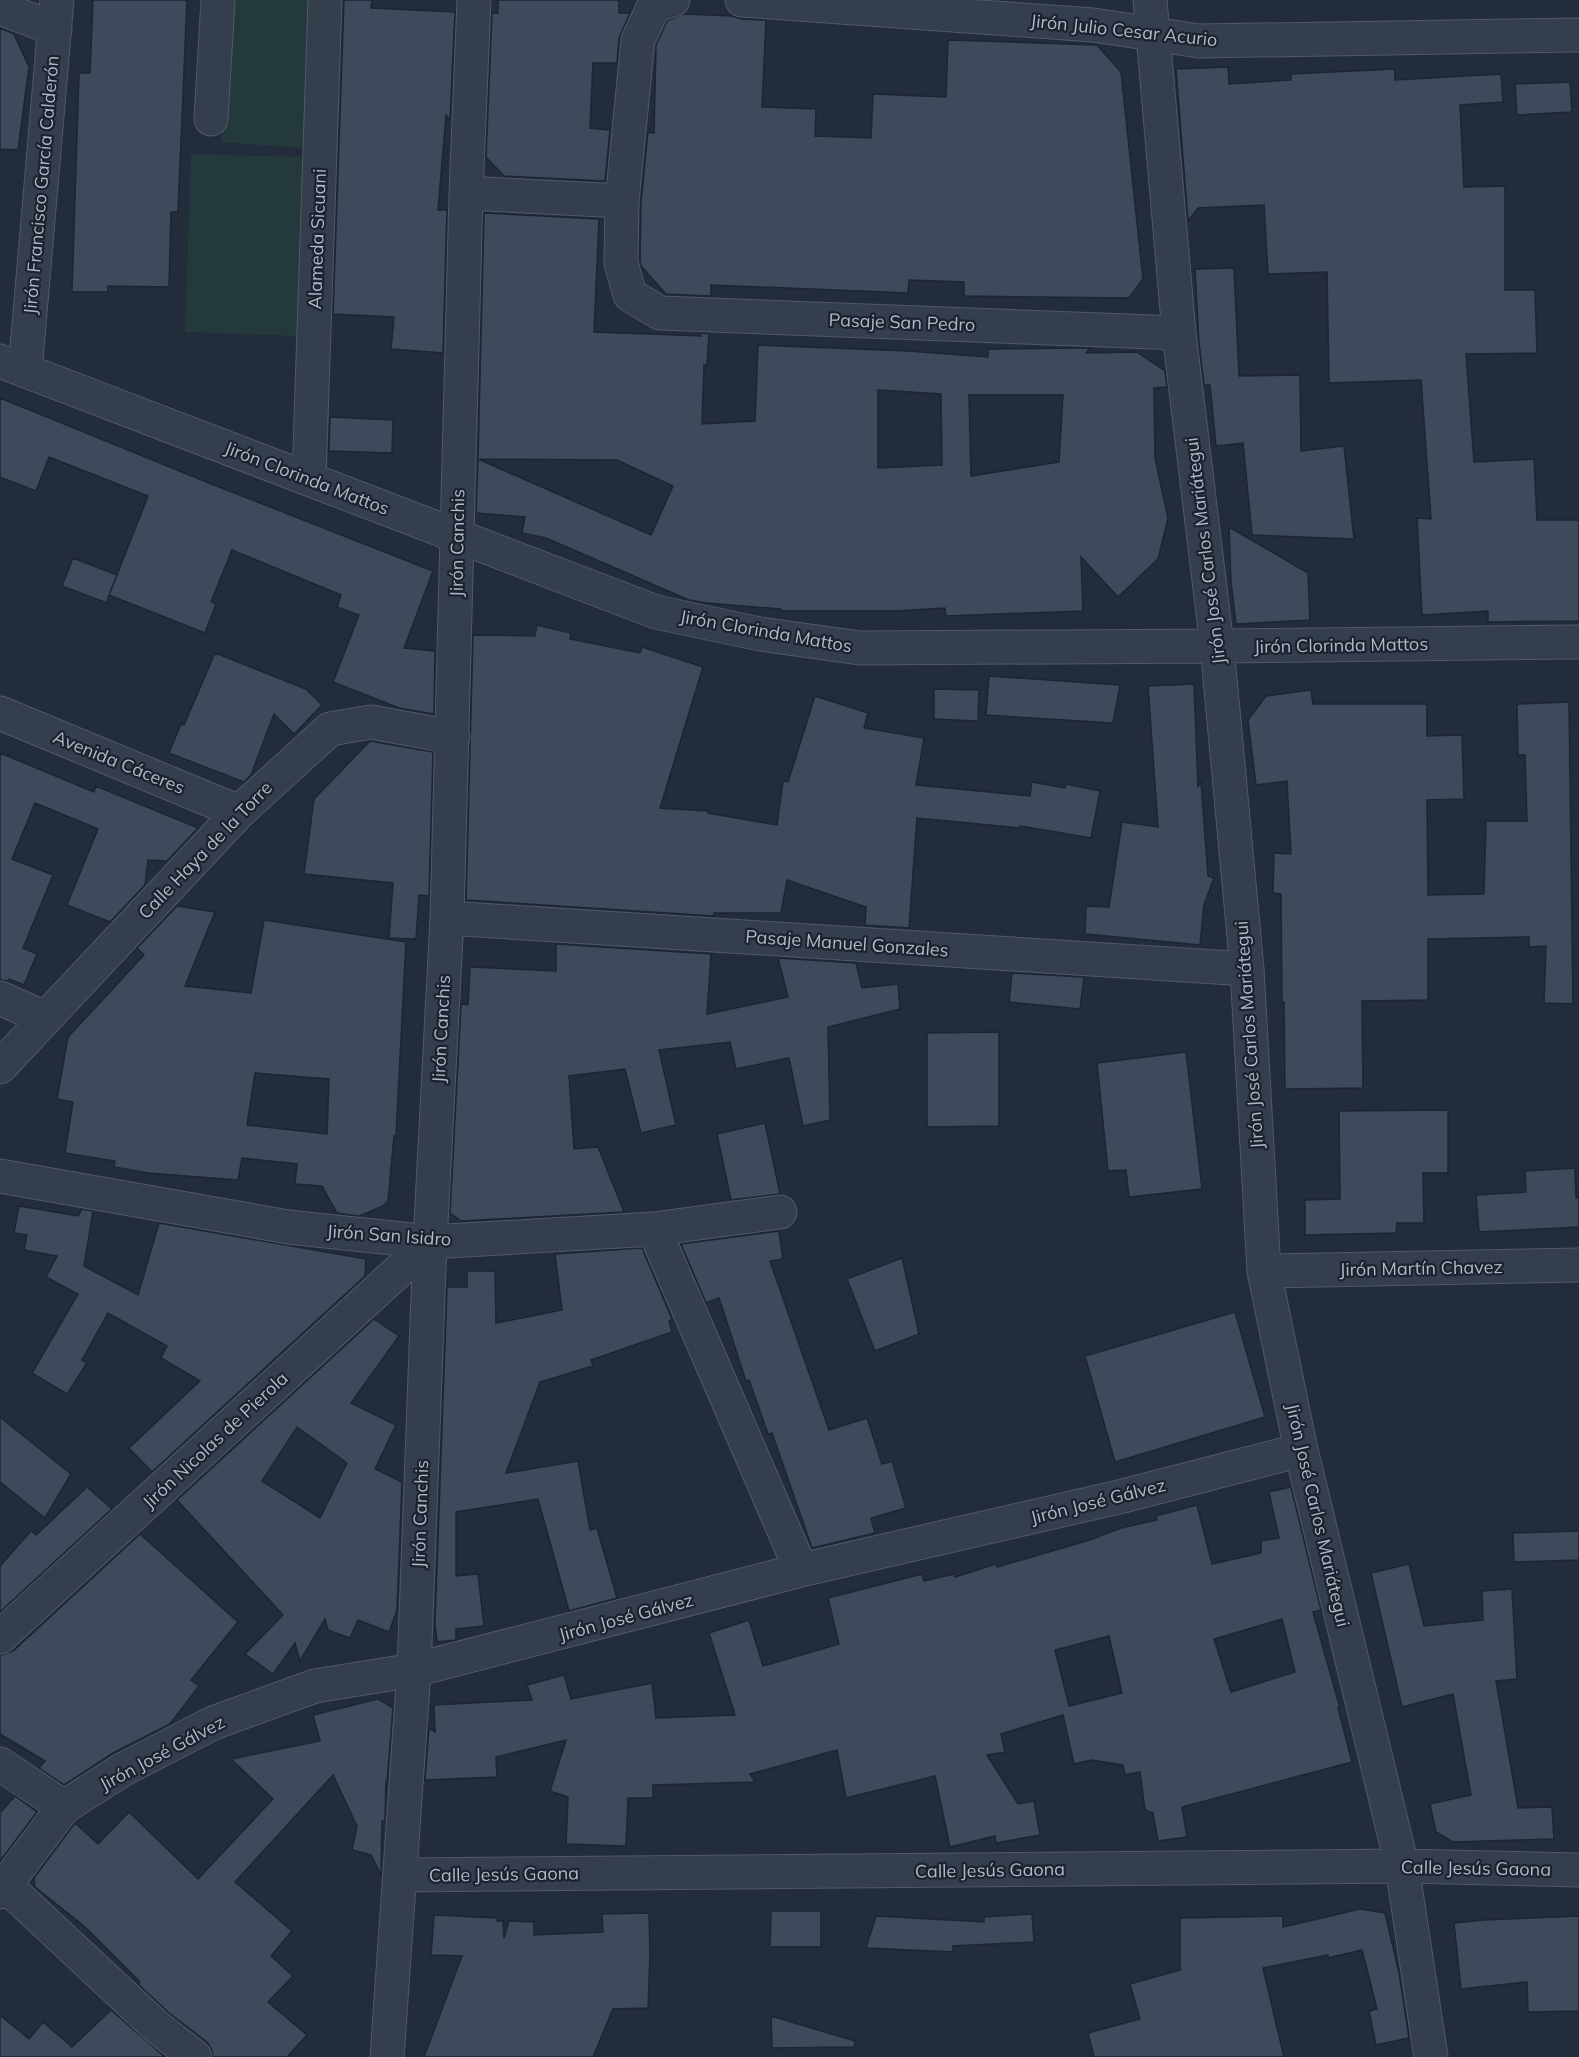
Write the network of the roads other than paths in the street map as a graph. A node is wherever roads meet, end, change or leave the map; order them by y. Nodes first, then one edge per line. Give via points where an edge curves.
1 (218, 0) edge
2 (325, 0) edge
3 (474, 0) edge
4 (742, 0) edge
5 (1150, 0) edge
6 (663, 3) edge
7 (0, 8) edge
8 (56, 14) edge
9 (1152, 35) junction
10 (1579, 35) edge
11 (211, 118) dead end
12 (466, 193) junction
13 (622, 201) junction
14 (1179, 333) junction
15 (12, 366) edge
16 (309, 479) junction
17 (457, 536) junction
18 (1579, 642) edge
19 (1217, 646) junction
20 (0, 713) edge
21 (453, 737) junction
22 (239, 812) junction
23 (447, 918) junction
24 (1247, 969) junction
25 (0, 998) edge
26 (45, 1018) junction
27 (0, 1068) edge
28 (0, 1176) edge
29 (780, 1212) dead end
30 (654, 1229) junction
31 (430, 1242) junction
32 (1579, 1265) edge
33 (1264, 1271) junction
34 (1301, 1450) junction
35 (801, 1570) junction
36 (0, 1637) edge
37 (414, 1670) junction
38 (0, 1764) edge
39 (64, 1807) junction
40 (1402, 1866) junction
41 (1579, 1870) edge
42 (400, 1875) junction
43 (3, 1888) edge
44 (195, 2057) edge
45 (387, 2057) edge
46 (1431, 2057) edge

1 - 11 street
2 - 16 street, Alameda Sicuani
3 - 12 street, Jirón Canchis
4 - 9 street, Jirón Julio Cesar Acurio via 1093,25
5 - 9 street, Jirón José Carlos Mariátegui
6 - 13 street via 638,40
7 - 8 street
8 - 15 street, Jirón Francisco García Calderón
9 - 10 street, Jirón Julio Cesar Acurio via 1199,41
9 - 14 street, Jirón José Carlos Mariátegui
12 - 13 street
12 - 17 street, Jirón Canchis
13 - 14 street, Pasaje San Pedro via 621,263 630,295 660,312
14 - 19 street, Jirón José Carlos Mariátegui
15 - 16 street, Jirón Clorinda Mattos
16 - 17 street, Jirón Clorinda Mattos
17 - 19 street, Jirón Clorinda Mattos via 656,612 759,634 860,648
17 - 21 street, Jirón Canchis
18 - 19 street, Jirón Clorinda Mattos
19 - 24 street, Jirón José Carlos Mariátegui
20 - 22 street, Avenida Cáceres
21 - 22 street, Calle Haya de la Torre via 371,722 330,729
21 - 23 street, Jirón Canchis
22 - 26 street, Calle Haya de la Torre
23 - 24 street, Pasaje Manuel Gonzales
23 - 31 street, Jirón Canchis
24 - 33 street, Jirón José Carlos Mariátegui
25 - 26 street
26 - 27 street, Calle Haya de la Torre
28 - 31 street, Jirón San Isidro via 288,1227
29 - 30 street, Jirón San Isidro
30 - 31 street, Jirón San Isidro
30 - 35 street
31 - 36 street, Jirón Nicolas de Pierola
31 - 37 street, Jirón Canchis
32 - 33 street, Jirón Martín Chavez
33 - 34 street, Jirón José Carlos Mariátegui
34 - 35 street, Jirón José Gálvez via 1123,1496
34 - 40 street, Jirón José Carlos Mariátegui
35 - 37 street, Jirón José Gálvez
37 - 39 street, Jirón José Gálvez via 315,1686 213,1723 122,1770
37 - 42 street, Jirón Canchis
38 - 39 street
39 - 43 street, Jirón José Gálvez
40 - 41 street, Calle Jesús Gaona
40 - 42 street, Calle Jesús Gaona
40 - 46 street, Jirón José Carlos Mariátegui
42 - 45 street, Jirón Canchis
43 - 44 street

